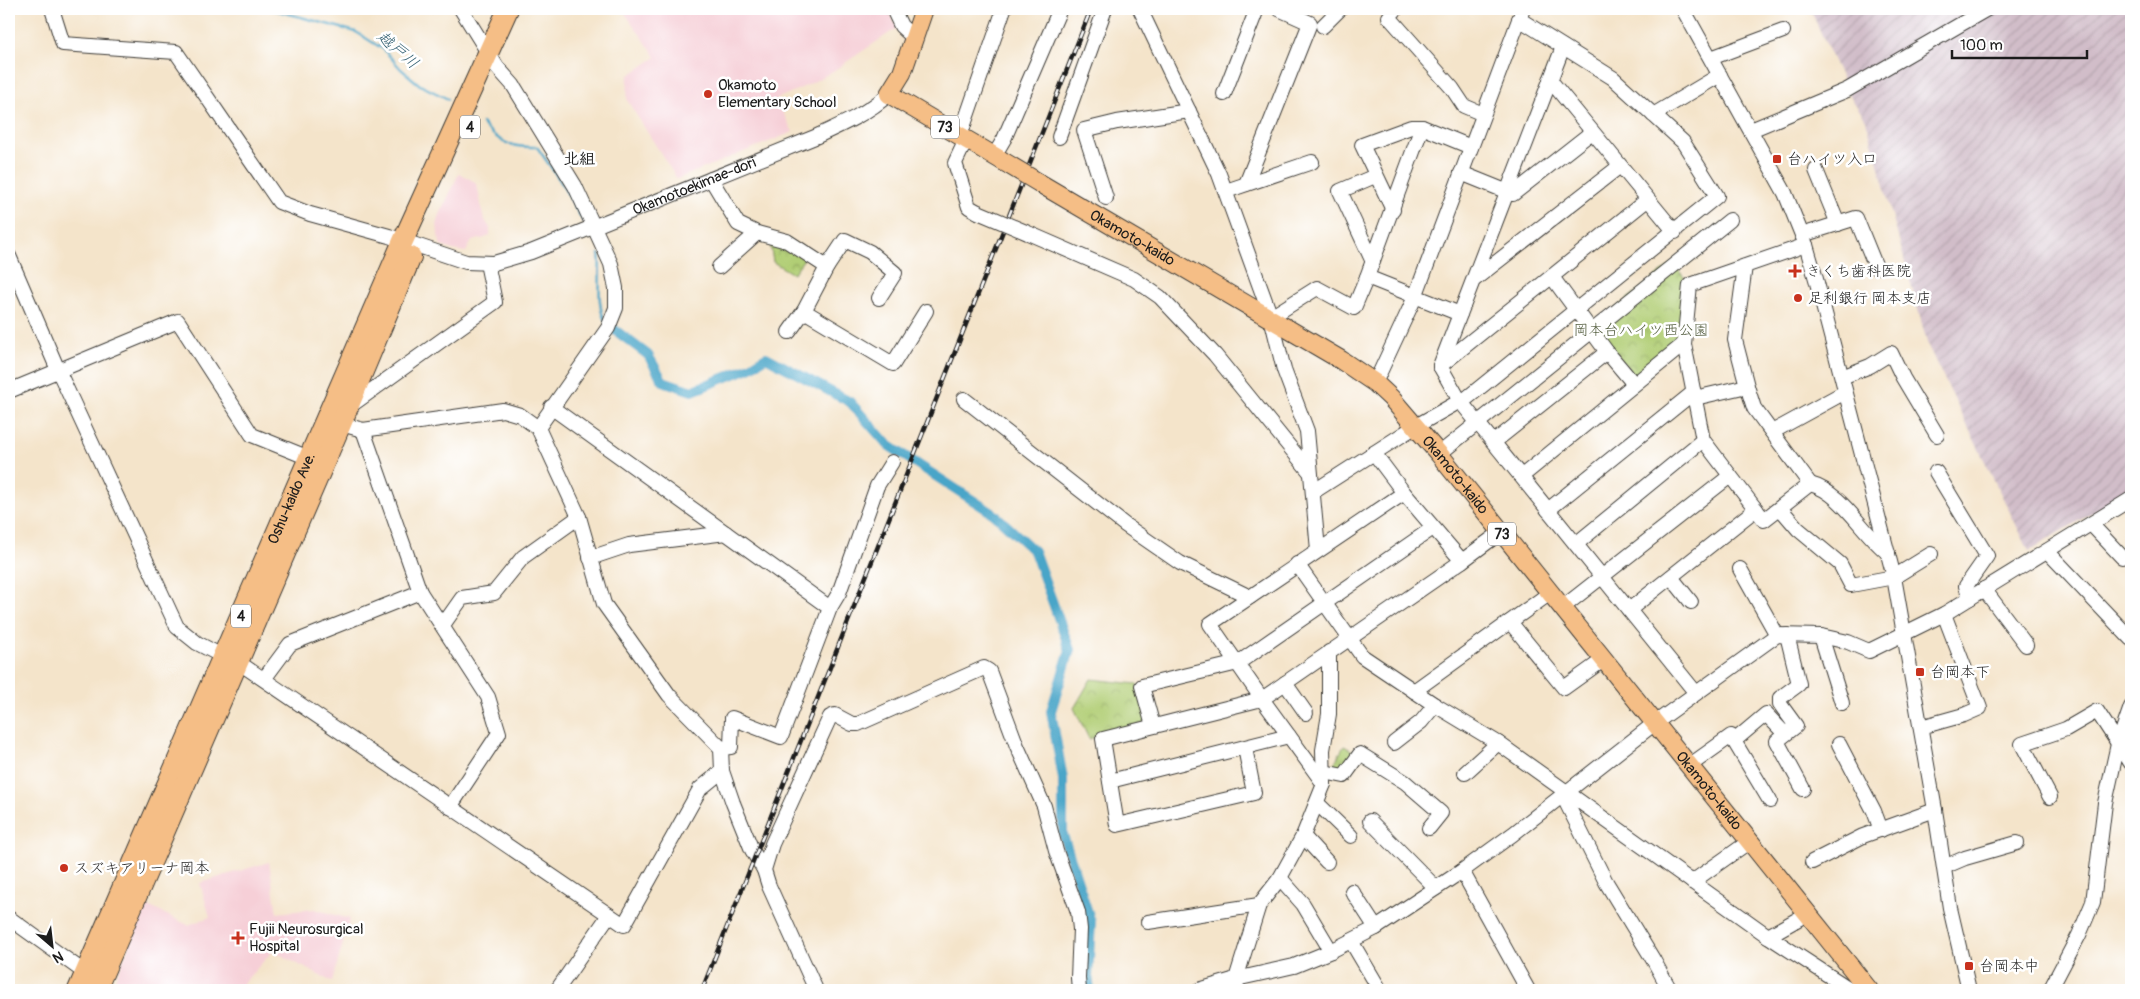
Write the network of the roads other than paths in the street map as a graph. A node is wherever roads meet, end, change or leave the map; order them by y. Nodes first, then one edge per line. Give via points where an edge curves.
1 (52, 9) edge
2 (461, 9) edge
3 (508, 9) edge
4 (522, 9) edge
5 (893, 9) edge
6 (924, 9) edge
7 (1004, 9) edge
8 (1060, 9) edge
9 (1105, 9) edge
10 (1140, 9) edge
11 (1257, 9) edge
12 (1279, 9) edge
13 (1340, 9) edge
14 (1396, 9) edge
15 (1683, 9) edge
16 (1987, 9) edge
17 (1521, 14) edge
18 (1323, 26) dead end
19 (1783, 31) dead end
20 (914, 38) junction
21 (1563, 46) junction
22 (1711, 58) junction
23 (493, 60) junction
24 (1720, 75) junction
25 (1550, 80) junction
26 (889, 94) junction
27 (1224, 94) dead end
28 (1189, 110) junction
29 (1483, 114) junction
30 (1653, 115) junction
31 (1422, 127) junction
32 (1751, 130) junction
33 (1592, 132) junction
34 (1059, 136) dead end
35 (963, 138) junction
36 (1471, 147) junction
37 (998, 158) junction
38 (1312, 162) dead end
39 (1620, 166) junction
40 (1816, 170) dead end
41 (1461, 173) junction
42 (1375, 176) junction
43 (711, 179) junction
44 (1246, 184) junction
45 (1226, 191) junction
46 (1507, 193) junction
47 (1106, 198) dead end
48 (1647, 200) junction
49 (1393, 210) junction
50 (1730, 220) dead end
51 (1838, 224) junction
52 (593, 226) junction
53 (1674, 232) junction
54 (756, 233) junction
55 (1804, 240) junction
56 (409, 243) junction
57 (9, 256) edge
58 (1372, 262) junction
59 (487, 263) junction
60 (1745, 266) junction
61 (719, 267) dead end
62 (827, 267) junction
63 (1876, 267) dead end
64 (1367, 277) junction
65 (1552, 277) junction
66 (1474, 280) junction
67 (1414, 297) junction
68 (879, 298) dead end
69 (1577, 310) junction
70 (804, 311) junction
71 (926, 311) dead end
72 (1460, 314) junction
73 (1271, 317) junction
74 (789, 332) dead end
75 (1593, 332) junction
76 (1684, 344) junction
77 (1607, 352) junction
78 (1440, 366) junction
79 (58, 370) junction
80 (1842, 377) junction
81 (1375, 382) junction
82 (1634, 384) junction
83 (1747, 386) junction
84 (9, 391) edge
85 (1845, 392) junction
86 (1694, 395) junction
87 (964, 399) dead end
88 (1461, 402) junction
89 (551, 407) junction
90 (344, 416) junction
91 (1477, 422) junction
92 (1416, 426) junction
93 (538, 428) junction
94 (363, 430) junction
95 (1772, 432) junction
96 (1937, 435) dead end
97 (1703, 440) junction
98 (1494, 442) junction
99 (1374, 453) junction
100 (1439, 454) junction
101 (309, 458) junction
102 (892, 462) dead end
103 (1310, 472) junction
104 (1936, 472) dead end
105 (1522, 476) junction
106 (1730, 476) junction
107 (1810, 484) junction
108 (1313, 492) junction
109 (1404, 493) junction
110 (2131, 499) edge
111 (1780, 508) junction
112 (1756, 509) junction
113 (1548, 510) junction
114 (579, 517) junction
115 (2091, 524) junction
116 (1433, 528) junction
117 (1500, 532) junction
118 (726, 533) junction
119 (1576, 544) junction
120 (1318, 550) junction
121 (2047, 550) junction
122 (1888, 553) junction
123 (1931, 554) dead end
124 (2122, 557) dead end
125 (590, 558) junction
126 (1462, 561) junction
127 (1298, 564) junction
128 (1740, 570) dead end
129 (1603, 577) junction
130 (1671, 577) junction
131 (1894, 577) junction
132 (1984, 589) junction
133 (420, 592) junction
134 (1550, 593) junction
135 (1250, 597) junction
136 (1970, 598) junction
137 (1691, 602) dead end
138 (1325, 603) junction
139 (830, 608) junction
140 (1562, 608) junction
141 (1630, 610) junction
142 (1944, 614) junction
143 (1510, 622) junction
144 (443, 625) junction
145 (1905, 633) junction
146 (1782, 635) junction
147 (1822, 636) junction
148 (1350, 637) junction
149 (2131, 639) edge
150 (2026, 645) dead end
151 (1329, 652) junction
152 (231, 659) junction
153 (1603, 660) junction
154 (1238, 664) junction
155 (264, 679) junction
156 (1285, 683) junction
157 (1414, 691) junction
158 (1696, 693) junction
159 (1262, 699) junction
160 (1842, 703) dead end
161 (1435, 705) junction
162 (2131, 707) edge
163 (1306, 713) dead end
164 (1654, 723) junction
165 (1153, 726) junction
166 (1921, 727) junction
167 (1785, 734) junction
168 (1288, 736) junction
169 (1734, 741) junction
170 (1394, 742) dead end
171 (1498, 743) junction
172 (1839, 744) dead end
173 (2118, 744) junction
174 (720, 748) junction
175 (1245, 748) junction
176 (2131, 763) edge
177 (1689, 766) junction
178 (722, 771) junction
179 (1465, 773) dead end
180 (1324, 778) junction
181 (1110, 781) junction
182 (1804, 789) dead end
183 (1565, 794) junction
184 (2050, 798) dead end
185 (1770, 801) dead end
186 (1316, 803) junction
187 (450, 807) junction
188 (1935, 810) junction
189 (1370, 821) dead end
190 (1429, 828) dead end
191 (1881, 830) junction
192 (1303, 836) junction
193 (1351, 836) dead end
194 (1750, 841) junction
195 (2016, 843) dead end
196 (1327, 862) dead end
197 (1812, 862) dead end
198 (1944, 868) junction
199 (764, 870) junction
200 (1462, 871) junction
201 (1280, 878) junction
202 (1692, 882) junction
203 (1436, 888) junction
204 (1352, 891) dead end
205 (1259, 905) junction
206 (1807, 914) junction
207 (608, 915) junction
208 (9, 918) edge
209 (1148, 922) dead end
210 (1376, 928) junction
211 (1768, 936) junction
212 (1351, 941) junction
213 (1331, 951) junction
214 (1236, 984) edge
215 (93, 985) edge
216 (557, 990) edge
217 (816, 990) edge
218 (1079, 990) edge
219 (1199, 990) edge
220 (1380, 990) edge
221 (1528, 990) edge
222 (1670, 990) edge
223 (1851, 990) edge
224 (1869, 990) edge
225 (1969, 990) edge
226 (2050, 990) edge

1 - 56 street, Okamotoekimae-dori via 63,44 176,52 279,202
2 - 23 street
3 - 23 highway, Oshu-kaido Ave. / 4
4 - 23 highway, Oshu-kaido Ave. / 4
5 - 20 street via 901,26
6 - 20 main road, Okamotoekimae-dori
7 - 35 street
8 - 37 street
9 - 34 street
10 - 28 street
11 - 27 street
12 - 44 street via 1310,23
13 - 18 street
14 - 29 street via 1389,17 1464,106
15 - 22 street
16 - 32 street via 1847,90
17 - 21 street
17 - 29 street
19 - 22 street
20 - 26 main road, Okamotoekimae-dori via 902,73
21 - 25 street
21 - 30 street via 1613,78
22 - 24 street
23 - 52 street via 513,85 575,186
23 - 56 highway, Oshu-kaido Ave. / 4
24 - 30 street
24 - 32 street
25 - 33 street
25 - 46 street
26 - 35 main road, 73
26 - 43 street, Okamotoekimae-dori via 846,123
28 - 45 street
28 - 47 street via 1084,130
29 - 36 street
30 - 53 street via 1683,142 1718,196
31 - 36 street
31 - 42 street via 1411,127 1362,145
31 - 49 street
32 - 55 street via 1785,193
33 - 39 street
33 - 46 street via 1513,194
35 - 37 main road, 73
35 - 103 street, bridge via 955,163 969,207 1134,279 1160,297 1215,356
36 - 41 street
37 - 73 main road, Okamoto-kaido / 73, bridge
38 - 44 street
39 - 48 street
39 - 66 street
40 - 51 street
41 - 46 street
41 - 67 street
42 - 49 street
42 - 58 street via 1340,191
43 - 52 street, Okamotoekimae-dori
43 - 54 street via 738,224
44 - 45 street
45 - 73 street
46 - 66 street
48 - 53 street
48 - 65 street
49 - 58 street
50 - 75 street
51 - 55 street
51 - 63 street via 1856,218
52 - 59 street, Okamotoekimae-dori via 531,252
52 - 89 street via 612,264 616,308 608,328
53 - 69 street
54 - 61 street
54 - 62 street via 787,241
55 - 60 street
55 - 80 street
56 - 59 street, Okamotoekimae-dori via 466,262
56 - 90 highway, Oshu-kaido Ave. / 4
56 - 101 highway, Oshu-kaido Ave. / 4
57 - 79 street
58 - 64 street
59 - 90 street via 495,302
60 - 76 street via 1690,285
60 - 83 street via 1735,340
62 - 68 street via 845,240 870,252 895,273
62 - 70 street
64 - 67 street
64 - 73 street via 1354,308 1317,288
65 - 69 street
65 - 78 street
66 - 72 street
67 - 72 street
67 - 81 street
69 - 75 street
69 - 88 street
70 - 71 street via 893,364
70 - 74 street
72 - 78 street
73 - 81 main road, Okamoto-kaido / 73
73 - 103 street via 1284,370 1307,431
75 - 77 street
75 - 91 street
76 - 82 street
76 - 86 street
77 - 82 street
77 - 98 street
78 - 88 street
79 - 84 street
79 - 101 street via 178,321 252,435
79 - 152 street via 177,627 197,643
80 - 85 street
80 - 96 street via 1891,353
81 - 92 main road, Okamoto-kaido / 73
82 - 105 street
83 - 86 street
83 - 95 street via 1754,408
85 - 95 street
85 - 122 street
86 - 97 street
86 - 113 street
87 - 135 street via 1124,525 1180,563
88 - 91 street
88 - 92 street
89 - 93 street
89 - 118 street
90 - 94 street
90 - 152 highway, Oshu-kaido Ave. / 4
91 - 98 street
91 - 100 street
92 - 99 street
92 - 100 main road, Okamoto-kaido / 73
93 - 94 street via 520,415 504,410
93 - 114 street
94 - 133 street
95 - 107 street
97 - 106 street
97 - 119 street
98 - 105 street
99 - 108 street
99 - 109 street
100 - 117 main road, Okamoto-kaido / 73
101 - 152 highway, Oshu-kaido Ave. / 4
102 - 139 street via 877,486 839,593
103 - 108 street
104 - 136 street via 1987,556 1966,586
105 - 113 street
106 - 112 street
106 - 129 street
107 - 111 street
107 - 122 street via 1823,487
108 - 120 street
109 - 116 street
109 - 120 street
110 - 115 street
111 - 112 street via 1764,520
111 - 131 street via 1798,529 1840,564 1851,585
112 - 130 street
113 - 119 street
114 - 125 street
114 - 144 street via 523,557 494,594 462,598
115 - 121 street
115 - 124 street
116 - 126 street
116 - 138 street
117 - 126 street
117 - 134 main road, Okamoto-kaido / 73
118 - 125 street via 629,545
118 - 139 street
119 - 129 street
120 - 127 street
121 - 132 street
121 - 149 street
122 - 131 street
123 - 131 street
125 - 174 street via 604,604 628,640 669,695
126 - 148 street
127 - 135 street
127 - 138 street
128 - 146 street
129 - 140 street
129 - 141 street
130 - 137 street
130 - 141 street
131 - 145 street
132 - 136 street
132 - 150 street
133 - 144 street
133 - 155 street via 290,644
134 - 140 main road, Okamoto-kaido / 73
134 - 143 street
135 - 154 street via 1210,624
136 - 142 street
138 - 148 street
138 - 154 street
139 - 174 street via 781,737 732,718 731,747
140 - 153 main road, Okamoto-kaido / 73
141 - 158 street
142 - 145 street
142 - 166 street via 1980,708
143 - 153 street via 1564,688
143 - 157 street
144 - 187 street via 488,697 499,733
145 - 147 street via 1869,651
145 - 166 street
146 - 147 street
146 - 158 street
146 - 167 street via 1799,684 1780,698 1780,704 1796,726
147 - 160 street
148 - 151 street
148 - 157 street via 1362,656
151 - 156 street
151 - 180 street
152 - 155 street
152 - 215 highway, Oshu-kaido Ave. / 4
153 - 164 main road, Okamoto-kaido / 73
154 - 159 street
154 - 165 street via 1142,686
155 - 187 street
156 - 159 street
156 - 163 street
157 - 161 street
158 - 164 street
159 - 165 street
159 - 168 street
161 - 170 street via 1421,722
161 - 171 street
162 - 173 street
164 - 177 main road, Okamoto-kaido / 73
164 - 183 street
165 - 181 street via 1103,739
166 - 188 street
167 - 169 street via 1766,714
167 - 182 street via 1776,741
168 - 175 street
168 - 180 street
169 - 177 street via 1731,736
169 - 185 street
171 - 179 street
171 - 183 street
172 - 191 street
173 - 176 street
173 - 184 street via 2097,711 2066,729 2022,744
173 - 226 street via 2106,803 2093,902
174 - 178 street
175 - 181 street
175 - 181 street via 1254,793 1117,825
177 - 194 main road, Okamoto-kaido / 73
178 - 199 street via 752,850
178 - 207 street via 700,790 624,925
180 - 186 street
180 - 190 street via 1344,776 1360,754 1405,782 1441,813
183 - 200 street
183 - 202 street
183 - 222 street via 1606,882
186 - 192 street
186 - 193 street
187 - 207 street
188 - 191 street
188 - 198 street
189 - 203 street
191 - 197 street
192 - 196 street
192 - 201 street
194 - 202 street
194 - 206 main road, Okamoto-kaido / 73
195 - 198 street via 1965,858
198 - 225 street
199 - 217 street via 768,886
199 - 218 street via 772,844 830,717 858,724 984,668 989,671 1044,806 1078,912
200 - 203 street
200 - 221 street
201 - 205 street
201 - 213 street via 1303,904
202 - 211 street
203 - 210 street
204 - 210 street
205 - 209 street
205 - 214 street
206 - 211 street
206 - 224 main road, Okamoto-kaido / 73
207 - 216 street
208 - 215 street
210 - 212 street
211 - 223 street
212 - 213 street
212 - 220 street
213 - 214 street
214 - 219 street

